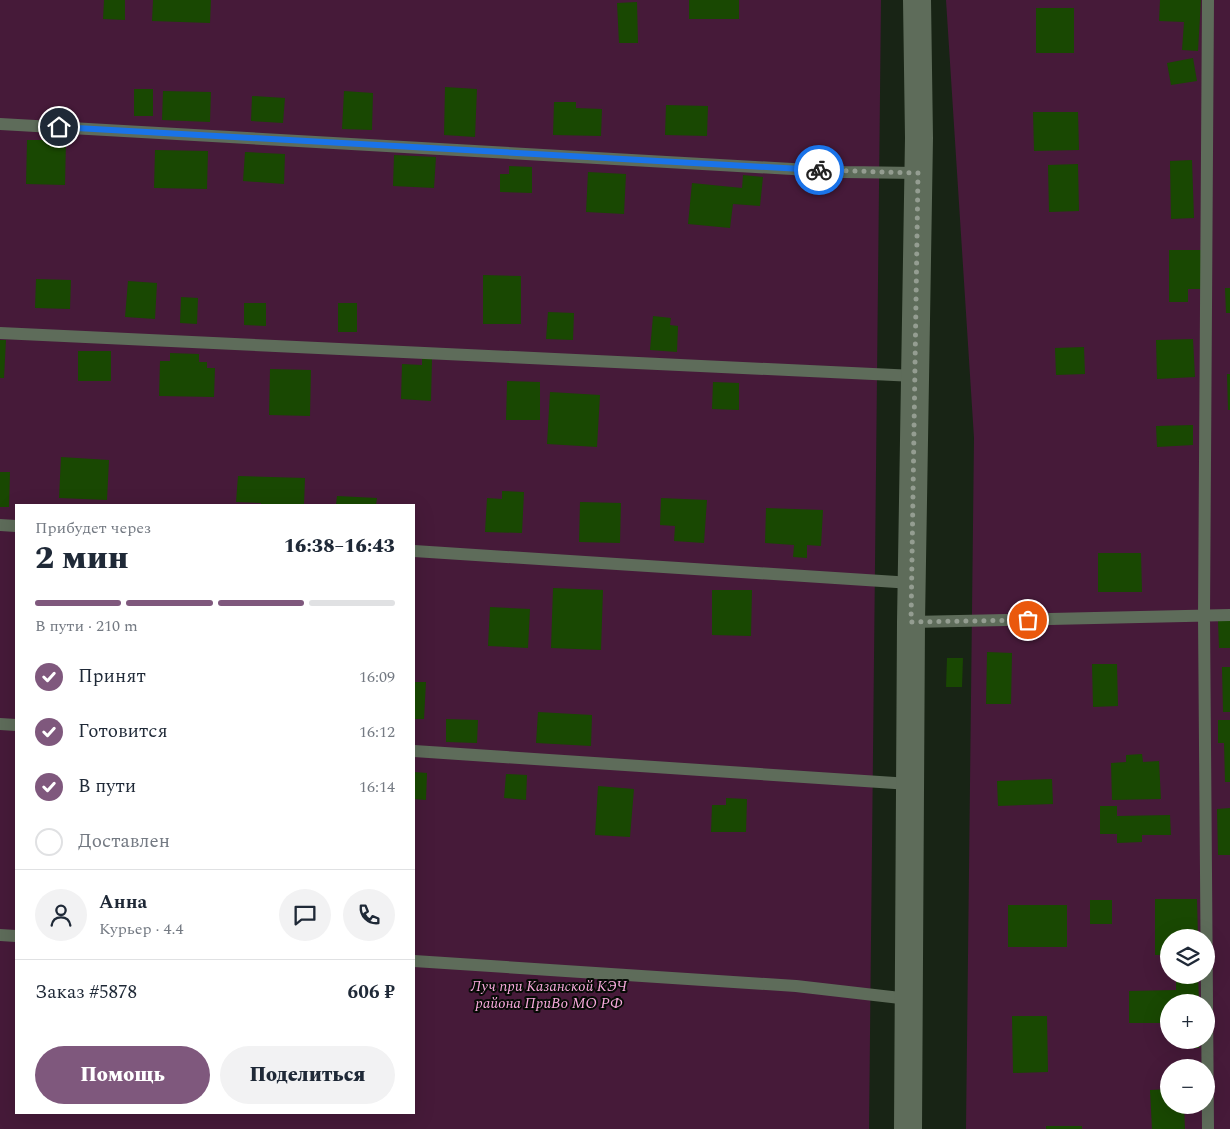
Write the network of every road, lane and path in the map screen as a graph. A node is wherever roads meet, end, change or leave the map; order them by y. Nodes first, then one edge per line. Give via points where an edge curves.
1 (917, 0) edge
2 (1208, 0) edge
3 (0, 124) edge
4 (918, 173) junction
5 (0, 333) edge
6 (915, 376) junction
7 (0, 525) edge
8 (15, 526) edge
9 (415, 551) edge
10 (912, 583) junction
11 (1230, 615) edge
12 (1204, 616) junction
13 (911, 622) junction
14 (0, 724) edge
15 (15, 725) edge
16 (415, 751) edge
17 (910, 784) junction
18 (0, 935) edge
19 (15, 936) edge
20 (415, 961) edge
21 (909, 999) junction
22 (908, 1129) edge
23 (1208, 1129) edge

1 - 4 street
2 - 12 lane
3 - 4 lane via 844,172
4 - 6 street
5 - 6 lane
6 - 10 street
7 - 8 lane
9 - 10 lane
10 - 13 street
11 - 12 lane
12 - 13 lane
12 - 23 lane
13 - 17 street
14 - 15 lane
16 - 17 lane
17 - 21 street
18 - 19 lane
20 - 21 lane via 796,986
21 - 22 street

